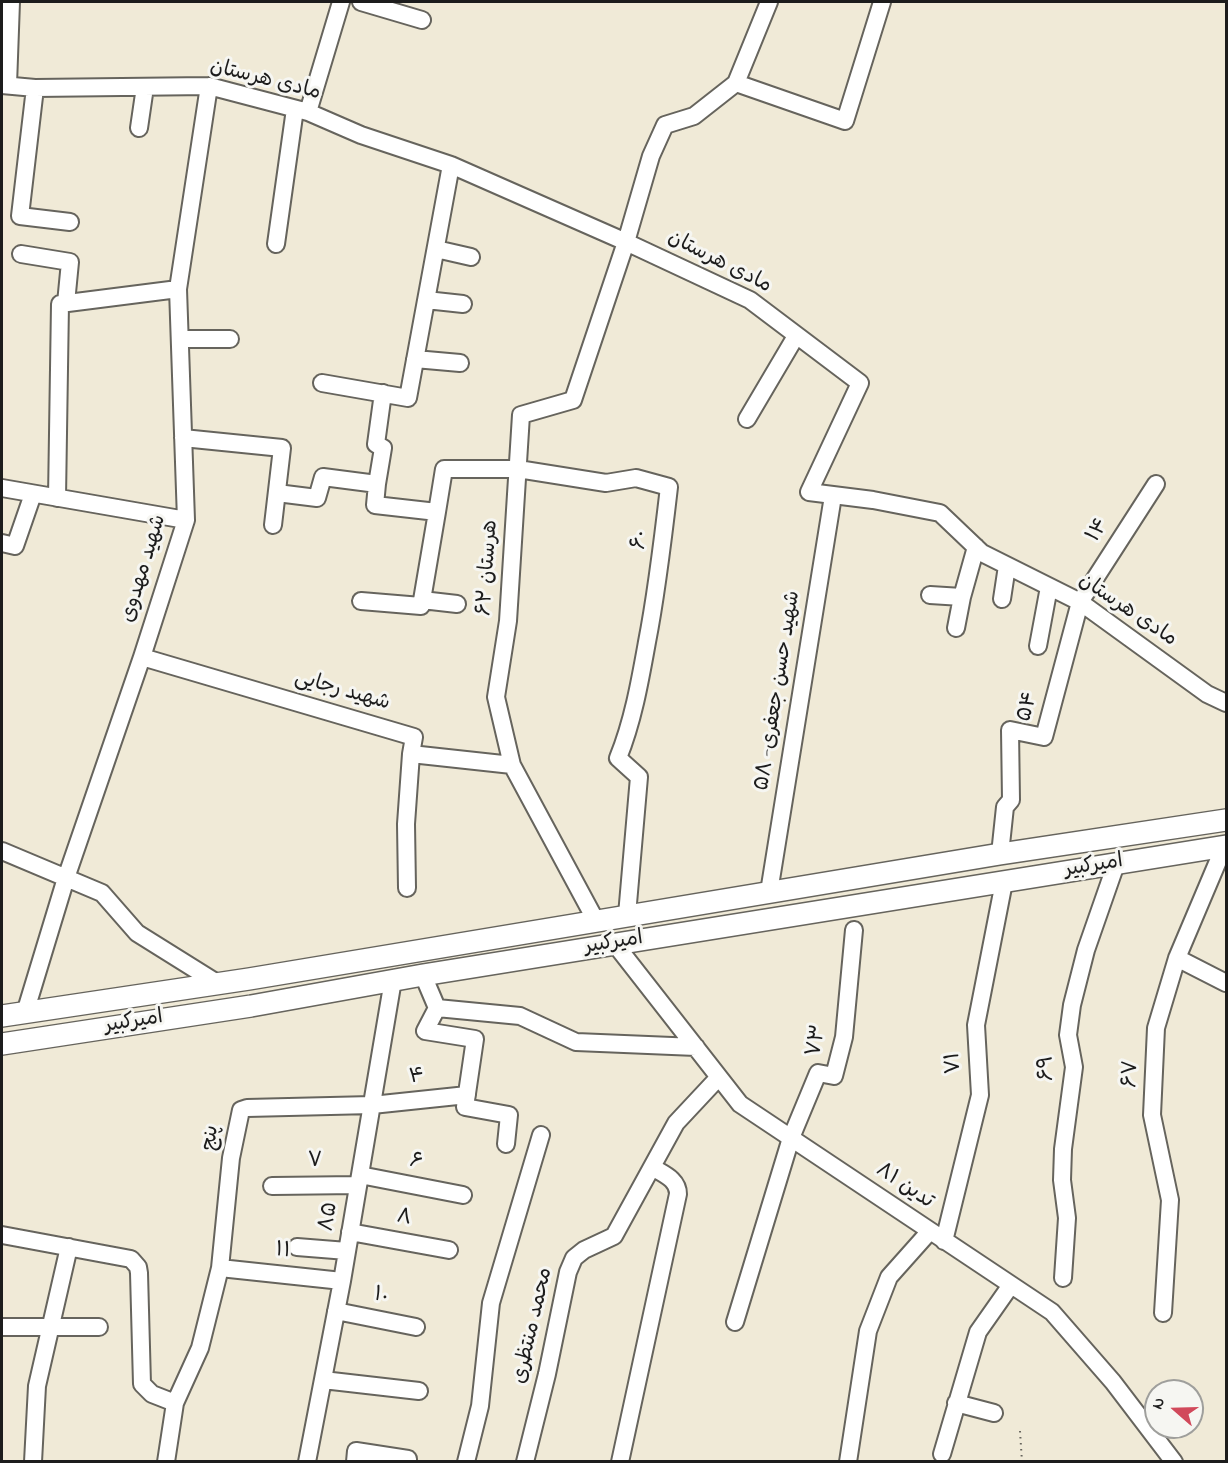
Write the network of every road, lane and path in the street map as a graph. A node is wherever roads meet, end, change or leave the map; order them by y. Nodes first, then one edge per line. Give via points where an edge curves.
1 (11, 2) edge
2 (341, 2) edge
3 (361, 2) edge
4 (769, 2) edge
5 (882, 2) edge
6 (422, 20) dead end
7 (736, 83) junction
8 (5, 85) edge
9 (209, 86) junction
10 (145, 87) junction
11 (35, 88) junction
12 (302, 111) junction
13 (139, 128) dead end
14 (451, 165) junction
15 (70, 222) dead end
16 (626, 242) junction
17 (276, 244) dead end
18 (436, 249) junction
19 (21, 254) dead end
20 (471, 257) dead end
21 (178, 289) junction
22 (426, 300) junction
23 (66, 303) junction
24 (463, 304) dead end
25 (796, 336) junction
26 (180, 339) junction
27 (230, 339) dead end
28 (415, 359) junction
29 (460, 363) dead end
30 (322, 383) dead end
31 (383, 393) junction
32 (747, 419) dead end
33 (183, 438) junction
34 (518, 469) junction
35 (377, 484) junction
36 (1156, 484) dead end
37 (2, 488) edge
38 (277, 493) junction
39 (33, 495) junction
40 (833, 496) junction
41 (57, 498) junction
42 (437, 512) junction
43 (186, 520) junction
44 (273, 525) dead end
45 (2, 543) edge
46 (976, 547) junction
47 (1007, 566) junction
48 (1049, 586) junction
49 (930, 595) dead end
50 (962, 597) junction
51 (1002, 599) dead end
52 (422, 600) junction
53 (362, 601) dead end
54 (1080, 602) junction
55 (457, 604) dead end
56 (956, 628) dead end
57 (1038, 646) dead end
58 (142, 657) junction
59 (1227, 703) edge
60 (411, 754) junction
61 (512, 765) junction
62 (1227, 820) edge
63 (1225, 846) edge
64 (2, 851) edge
65 (1000, 854) junction
66 (1116, 864) junction
67 (66, 879) junction
68 (1004, 882) junction
69 (407, 888) dead end
70 (769, 892) junction
71 (627, 915) junction
72 (596, 921) junction
73 (854, 930) dead end
74 (615, 944) junction
75 (1177, 958) junction
76 (281, 974) junction
77 (423, 975) junction
78 (249, 979) junction
79 (393, 980) junction
80 (217, 983) junction
81 (1227, 983) edge
82 (285, 1000) junction
83 (251, 1006) junction
84 (437, 1008) junction
85 (25, 1013) junction
86 (2, 1016) edge
87 (2, 1044) edge
88 (696, 1047) junction
89 (719, 1077) junction
90 (467, 1095) junction
91 (372, 1105) junction
92 (541, 1135) dead end
93 (790, 1138) junction
94 (506, 1144) dead end
95 (652, 1167) junction
96 (359, 1180) junction
97 (272, 1186) dead end
98 (463, 1195) dead end
99 (350, 1232) junction
100 (2, 1235) edge
101 (937, 1236) junction
102 (69, 1247) junction
103 (297, 1247) dead end
104 (449, 1250) dead end
105 (347, 1251) junction
106 (220, 1268) junction
107 (1063, 1278) dead end
108 (342, 1281) junction
109 (1011, 1285) junction
110 (336, 1311) junction
111 (1163, 1313) dead end
112 (735, 1322) dead end
113 (50, 1326) junction
114 (2, 1327) edge
115 (99, 1327) dead end
116 (416, 1327) dead end
117 (323, 1380) junction
118 (419, 1391) dead end
119 (175, 1403) junction
120 (956, 1403) junction
121 (994, 1413) dead end
122 (1020, 1431) dead end
123 (942, 1454) dead end
124 (408, 1459) dead end
125 (33, 1461) edge
126 (166, 1461) edge
127 (307, 1461) edge
128 (355, 1461) edge
129 (466, 1461) edge
130 (525, 1461) edge
131 (620, 1461) edge
132 (848, 1461) edge
133 (1022, 1461) edge
134 (1174, 1461) edge

1 - 8 street
2 - 12 street
3 - 6 street
4 - 7 street
5 - 7 street via 845,121
7 - 16 street via 694,116 665,125 651,156
8 - 11 street, مادی هرستان
9 - 10 street, مادی هرستان
9 - 12 street, مادی هرستان
9 - 21 street, شهید مهدوی
10 - 11 street, مادی هرستان
10 - 13 street
11 - 15 street via 20,216
12 - 14 street, مادی هرستان
12 - 17 street
14 - 16 street, مادی هرستان
14 - 18 street
16 - 25 street, مادی هرستان via 750,300
16 - 34 street, هرستان ۶۲ via 573,400 521,415
18 - 20 street
18 - 22 street
19 - 23 street via 70,262
21 - 23 street
21 - 26 street, شهید مهدوی
22 - 24 street
22 - 28 street
23 - 41 street via 60,304
25 - 32 street
25 - 40 street, مادی هرستان via 860,383 809,492
26 - 27 street
26 - 33 street, شهید مهدوی
28 - 29 street
28 - 31 street via 408,398
30 - 31 street
31 - 35 street via 376,444 383,448
33 - 38 street via 282,448
33 - 43 street, شهید مهدوی
34 - 42 street, ۶۰ via 444,469
34 - 61 street, هرستان ۶۲ via 508,621 496,697
34 - 71 street, ۶۰ via 606,483 636,478 669,487 660,569 642,670 618,758 639,777
35 - 38 street via 323,477 317,498
35 - 42 street via 375,505
36 - 54 street, ۱۴
37 - 39 street
38 - 44 street
39 - 41 street
39 - 45 street via 15,546
40 - 46 street, مادی هرستان via 940,513
40 - 70 street, شهید حسن جعفری- ۵۸
41 - 43 street
42 - 52 street
43 - 58 street, شهید مهدوی
46 - 47 street, مادی هرستان
46 - 50 street
47 - 48 street, مادی هرستان
47 - 51 street
48 - 54 street, مادی هرستان
48 - 57 street
49 - 50 street
50 - 56 street
52 - 53 street via 421,606
52 - 55 street
54 - 59 street, مادی هرستان via 1207,694
54 - 65 street, ۵۴ via 1044,737 1010,730 1011,800 1005,807
58 - 60 street, شهید رجایی via 414,737
58 - 67 street, شهید مهدوی
60 - 61 street
60 - 69 street
61 - 72 street, هرستان ۶۲
62 - 65 main road, امیرکبیر
63 - 66 main road, امیرکبیر
63 - 75 street, ۶۷
64 - 67 street
65 - 70 main road, امیرکبیر
66 - 68 main road, امیرکبیر
66 - 107 street, ۶۹ via 1086,950 1068,1035 1074,1067 1062,1180 1067,1218
67 - 80 street via 102,893 137,933
67 - 85 street, شهید مهدوی
68 - 74 main road, امیرکبیر
68 - 101 street, ۷۱ via 976,1025 980,1095
70 - 71 main road, امیرکبیر
71 - 72 main road, امیرکبیر
72 - 76 main road, امیرکبیر
73 - 93 street, ۷۳ via 844,1037 834,1076 818,1074
74 - 77 main road, امیرکبیر
74 - 88 street, تدین ۸۱
75 - 81 street
75 - 111 street, ۶۷ via 1156,1028 1152,1115 1170,1200
76 - 78 main road, امیرکبیر
76 - 82 main road
77 - 79 main road, امیرکبیر
77 - 84 street
78 - 80 main road, امیرکبیر
78 - 83 main road
79 - 82 main road, امیرکبیر
79 - 91 street, ۸۵
80 - 85 main road, امیرکبیر
82 - 83 main road, امیرکبیر
83 - 87 main road, امیرکبیر
84 - 88 street via 520,1016 576,1042
84 - 90 street via 425,1031 475,1039
85 - 86 main road, امیرکبیر
88 - 89 street, تدین ۸۱
89 - 93 street, تدین ۸۱ via 740,1104
89 - 95 street, محمد منتظری via 675,1123
90 - 91 street, ۴
90 - 94 street via 465,1107 509,1115
91 - 96 street, ۸۵
91 - 106 street, پنج via 240,1110
92 - 129 street via 491,1303 480,1406
93 - 101 street, تدین ۸۱
93 - 112 street
95 - 130 street, محمد منتظری via 614,1236 573,1258
95 - 131 street via 674,1181 678,1194
96 - 97 street, ۷
96 - 98 street, ۶
96 - 99 street, ۸۵
99 - 104 street, ۸
99 - 105 street, ۸۵
100 - 102 street
101 - 109 street, تدین ۸۱
101 - 132 street, ۷۱ via 890,1277 868,1331
102 - 113 street
102 - 119 street via 131,1259 138,1266 142,1384 152,1394
103 - 105 street
105 - 108 street, ۸۵
106 - 108 street, ۱۱
106 - 119 street via 200,1348
108 - 110 street, ۸۵
109 - 120 street via 978,1332
109 - 134 street, تدین ۸۱ via 1052,1312
110 - 116 street, ۱۰
110 - 117 street, ۸۵
113 - 114 street
113 - 115 street
113 - 125 street via 37,1386
117 - 118 street
117 - 127 street, ۸۵
119 - 126 street
120 - 121 street
120 - 123 street
122 - 133 path
124 - 128 street via 356,1451

